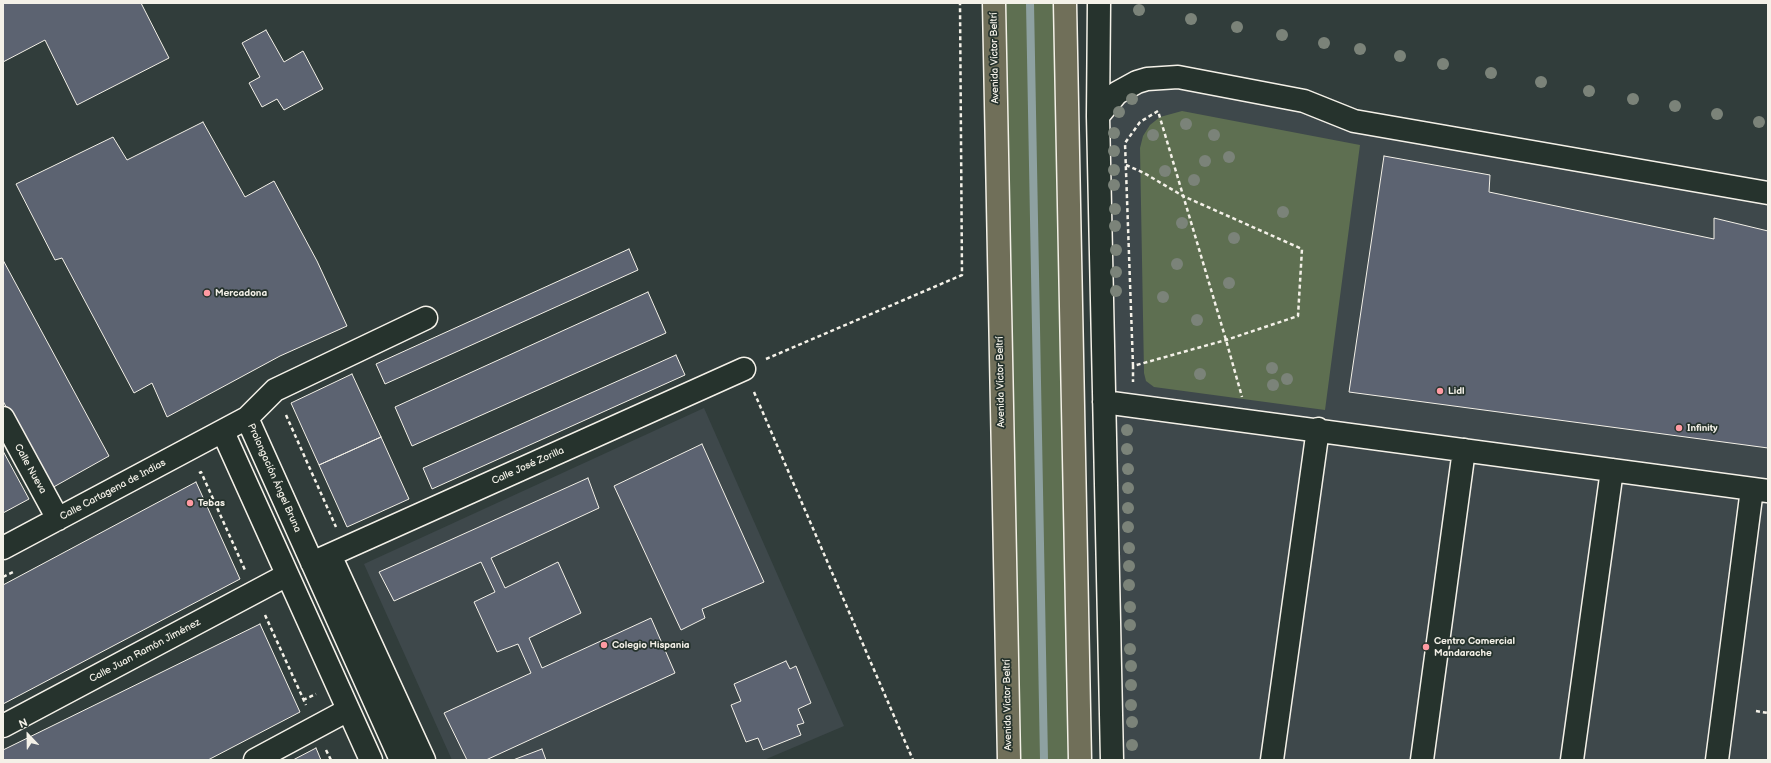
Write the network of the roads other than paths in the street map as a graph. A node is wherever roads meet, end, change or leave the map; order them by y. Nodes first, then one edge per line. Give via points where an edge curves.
1 (994, 3) edge
2 (1065, 3) edge
3 (1099, 3) edge
4 (1098, 116) junction
5 (1768, 193) edge
6 (426, 318) dead end
7 (744, 369) road end
8 (1104, 402) junction
9 (3, 418) edge
10 (247, 418) junction
11 (1318, 429) junction
12 (223, 432) junction
13 (1464, 450) junction
14 (1612, 470) junction
15 (1760, 490) edge
16 (58, 519) junction
17 (3, 548) edge
18 (321, 559) junction
19 (287, 575) junction
20 (348, 710) junction
21 (3, 726) edge
22 (256, 760) edge
23 (371, 760) edge
24 (401, 760) edge
25 (424, 760) edge
26 (1009, 760) edge
27 (1080, 760) edge
28 (1112, 760) edge
29 (1272, 760) edge
30 (1422, 760) edge
31 (1572, 760) edge
32 (1716, 760) edge

1 - 26 main road, Avenida Víctor Beltrí
2 - 27 main road
3 - 4 street
4 - 5 street via 1111,99 1125,87 1147,79 1178,77 1304,101 1354,121
4 - 8 street
6 - 10 street via 274,390
7 - 18 street, Calle José Zorilla
8 - 11 street
8 - 28 street
9 - 16 street, Calle Nueva
10 - 12 street, Prolongación Ángel Bruna
10 - 18 street, Prolongación Ángel Bruna
11 - 13 street
11 - 29 street
12 - 16 street, Calle Cartagena de Indias
12 - 19 street
13 - 14 street
13 - 30 street
14 - 15 street
14 - 31 street
15 - 32 street
16 - 17 street, Calle Cartagena de Indias
18 - 24 street, Prolongación Ángel Bruna
18 - 25 street, Prolongación Ángel Bruna
19 - 20 street
19 - 21 street, Calle Juan Ramón Jiménez
20 - 22 street
20 - 23 street

